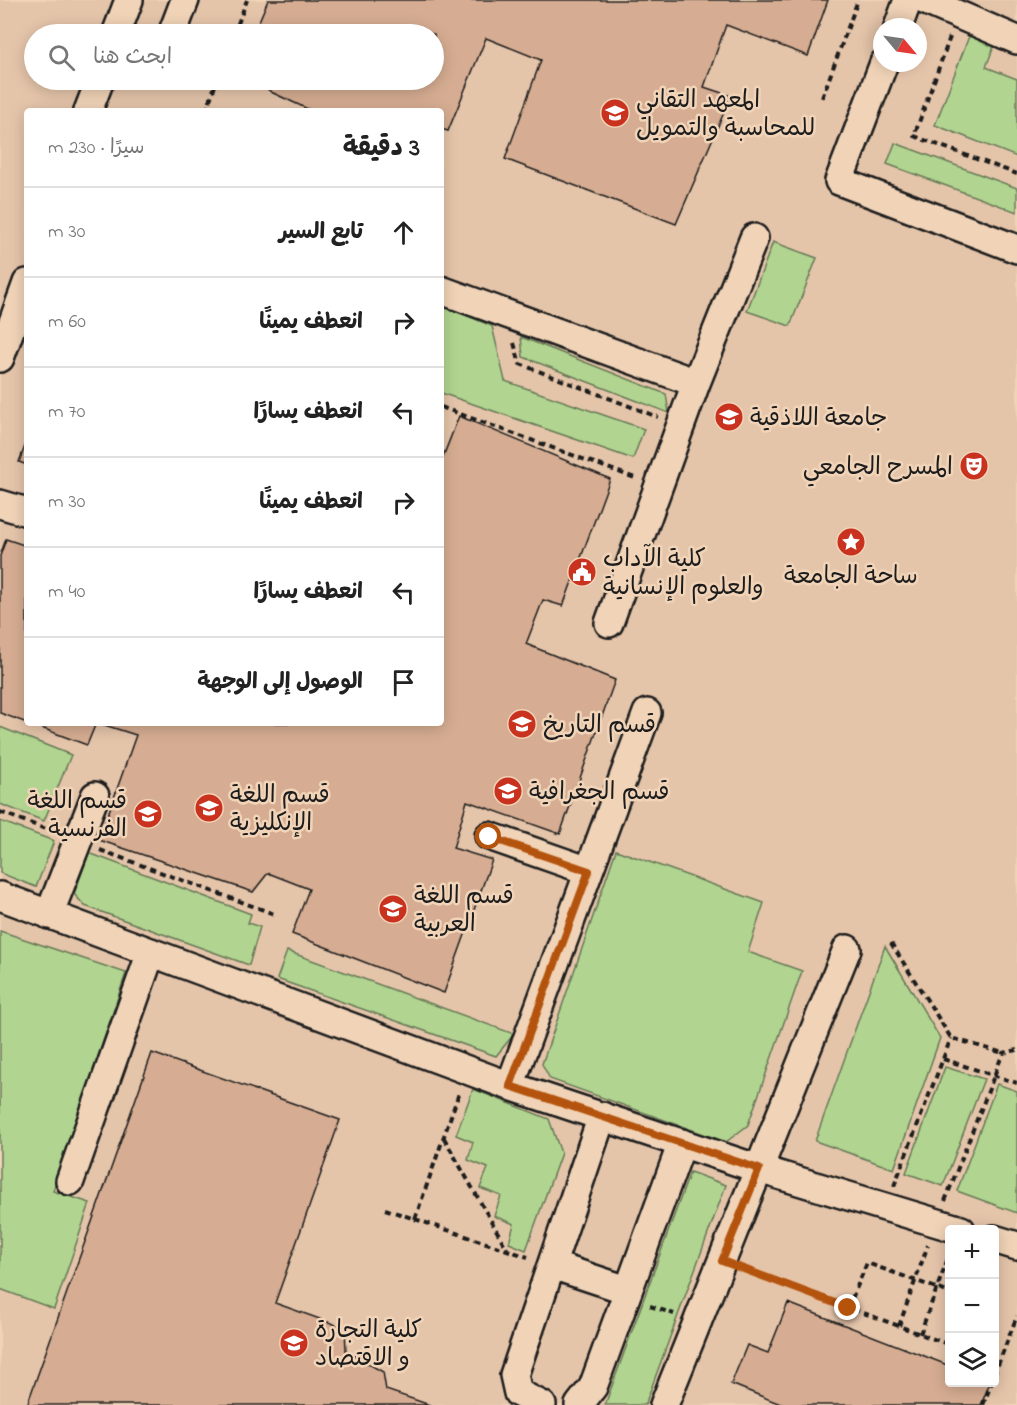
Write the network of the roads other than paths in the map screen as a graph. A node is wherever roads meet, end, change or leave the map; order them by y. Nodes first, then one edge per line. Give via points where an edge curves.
1 (129, 0) edge
2 (185, 0) edge
3 (908, 0) edge
4 (924, 0) edge
5 (901, 18) edge
6 (120, 24) edge
7 (176, 24) edge
8 (1017, 40) edge
9 (881, 72) edge
10 (96, 90) edge
11 (89, 108) edge
12 (754, 238) dead end
13 (1017, 249) edge
14 (24, 291) edge
15 (444, 291) edge
16 (0, 358) edge
17 (696, 382) junction
18 (0, 504) edge
19 (24, 511) edge
20 (609, 623) dead end
21 (647, 713) dead end
22 (95, 796) dead end
23 (489, 837) dead end
24 (589, 871) junction
25 (0, 896) edge
26 (49, 915) junction
27 (847, 950) dead end
28 (151, 952) junction
29 (510, 1086) junction
30 (603, 1116) junction
31 (682, 1143) junction
32 (759, 1169) junction
33 (70, 1181) dead end
34 (946, 1225) edge
35 (999, 1241) edge
36 (1017, 1246) edge
37 (552, 1265) junction
38 (626, 1294) junction
39 (542, 1405) edge
40 (579, 1405) edge
41 (664, 1405) edge

1 - 6 lane
2 - 7 lane
3 - 5 lane
4 - 8 lane
9 - 13 lane via 839,181
10 - 11 lane
12 - 17 lane
14 - 16 lane
15 - 17 lane
17 - 20 lane
18 - 19 lane
21 - 24 lane
22 - 26 lane
23 - 24 lane
24 - 29 lane
25 - 26 lane
26 - 28 lane
27 - 32 lane
28 - 29 lane
28 - 33 lane
29 - 30 lane
30 - 31 lane
30 - 37 lane
31 - 32 lane
31 - 38 lane
32 - 34 lane
32 - 41 lane
35 - 36 lane
37 - 38 lane
37 - 39 lane via 514,1375 518,1394
38 - 40 lane via 593,1386

